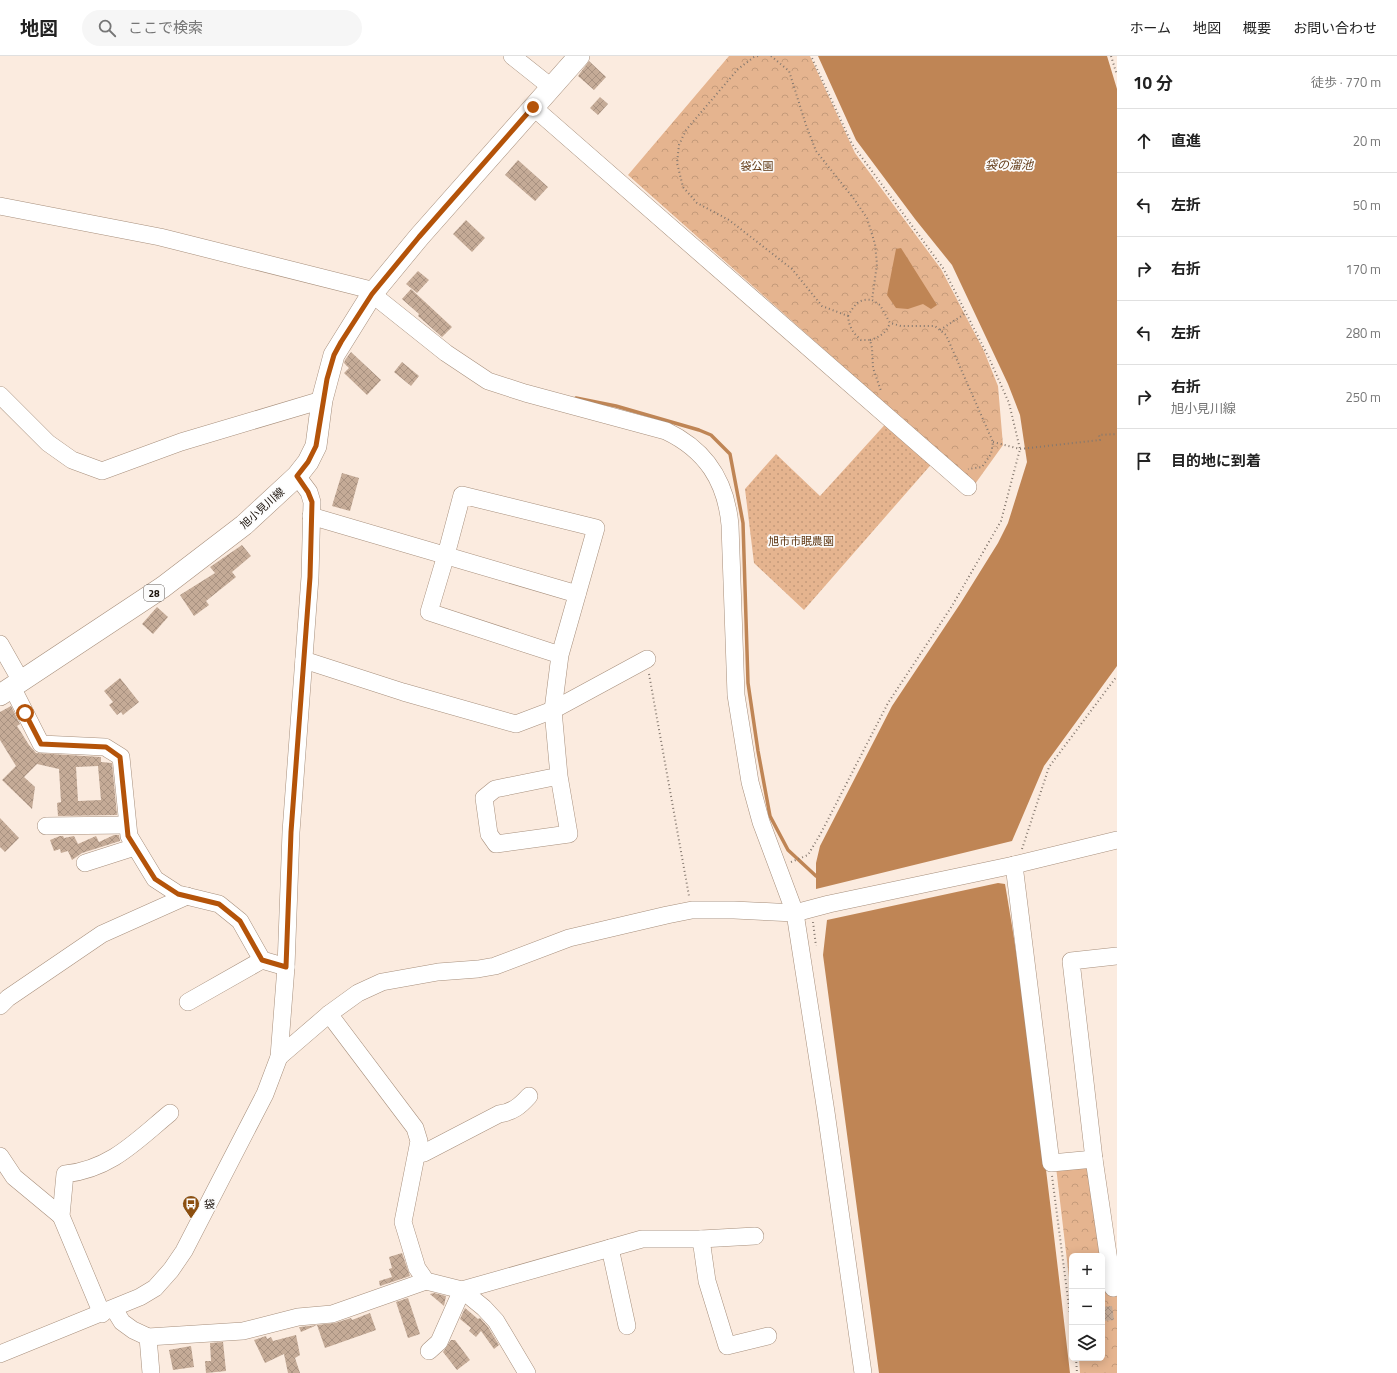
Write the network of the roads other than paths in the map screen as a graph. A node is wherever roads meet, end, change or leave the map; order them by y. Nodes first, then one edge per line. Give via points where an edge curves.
1 (512, 56) edge
2 (579, 56) edge
3 (551, 87) junction
4 (533, 107) junction
5 (0, 206) edge
6 (373, 293) junction
7 (0, 395) edge
8 (322, 400) junction
9 (297, 476) junction
10 (968, 487) dead end
11 (311, 516) junction
12 (446, 555) junction
13 (578, 594) junction
14 (0, 644) edge
15 (560, 655) junction
16 (646, 659) road end
17 (304, 660) junction
18 (11, 688) edge
19 (552, 710) junction
20 (559, 776) junction
21 (126, 825) junction
22 (46, 826) dead end
23 (1117, 840) edge
24 (135, 847) junction
25 (1017, 860) junction
26 (85, 863) dead end
27 (187, 896) junction
28 (795, 914) junction
29 (1117, 956) edge
30 (262, 960) junction
31 (286, 967) junction
32 (188, 1002) dead end
33 (0, 1006) edge
34 (329, 1014) junction
35 (279, 1057) junction
36 (530, 1096) dead end
37 (170, 1113) dead end
38 (417, 1154) junction
39 (0, 1156) edge
40 (1094, 1159) junction
41 (61, 1216) junction
42 (755, 1236) dead end
43 (701, 1239) junction
44 (610, 1248) junction
45 (426, 1281) junction
46 (1117, 1287) edge
47 (462, 1290) junction
48 (108, 1311) junction
49 (626, 1326) dead end
50 (768, 1336) dead end
51 (148, 1337) junction
52 (429, 1351) dead end
53 (0, 1354) edge
54 (150, 1373) edge
55 (527, 1373) edge
56 (863, 1373) edge

1 - 3 street
2 - 3 main road, 旭小見川線 / 28
3 - 4 main road, 旭小見川線 / 28
4 - 6 main road, 旭小見川線 / 28
4 - 10 street
5 - 6 street via 160,237
6 - 8 main road, 旭小見川線 / 28 via 334,355
6 - 28 street via 446,353 488,381 525,394 666,430 684,439 708,462 723,490 728,507 736,695 750,782 761,822
7 - 8 street via 48,443 72,460 102,471 181,442
8 - 9 main road, 旭小見川線 / 28 via 316,446
9 - 11 street via 312,502
9 - 18 main road, 旭小見川線 / 28 via 244,525 185,571
11 - 12 street
11 - 17 street
12 - 13 street
12 - 13 street via 462,494 596,528
12 - 15 street via 429,612
13 - 15 street
14 - 18 street
15 - 19 street
16 - 19 street
17 - 19 street via 403,692 516,724
17 - 31 street via 291,832
18 - 21 street via 41,744 106,747 120,757
19 - 20 street
20 - 20 street via 495,789 484,798 489,834 496,844 569,834
21 - 22 street
21 - 24 street via 128,836
23 - 25 street
24 - 26 street
24 - 27 street via 155,879 178,894
25 - 28 street
25 - 40 street via 1051,1163
27 - 30 street via 219,904 240,921
27 - 33 street via 102,934
28 - 34 street via 692,910 569,938 495,966 438,972 382,982 358,993
28 - 56 street
29 - 40 street via 1071,961
30 - 31 street
30 - 32 street
31 - 35 street
34 - 35 street
34 - 38 street via 415,1128 419,1141
35 - 48 street via 265,1094 184,1251 155,1288 140,1298
36 - 38 street via 518,1108 499,1114 424,1153
37 - 41 street via 114,1159 83,1172 65,1174
38 - 45 street via 403,1222 417,1268
39 - 41 street via 14,1177
40 - 46 street via 1113,1288
41 - 48 street
42 - 43 street
43 - 44 street via 642,1239
43 - 50 street via 707,1281 727,1346
44 - 47 street
44 - 49 street
45 - 47 street
45 - 51 street via 332,1314 298,1317 243,1330
47 - 52 street via 438,1342
47 - 55 street via 496,1321
48 - 51 street via 133,1330
48 - 53 street
51 - 54 street

